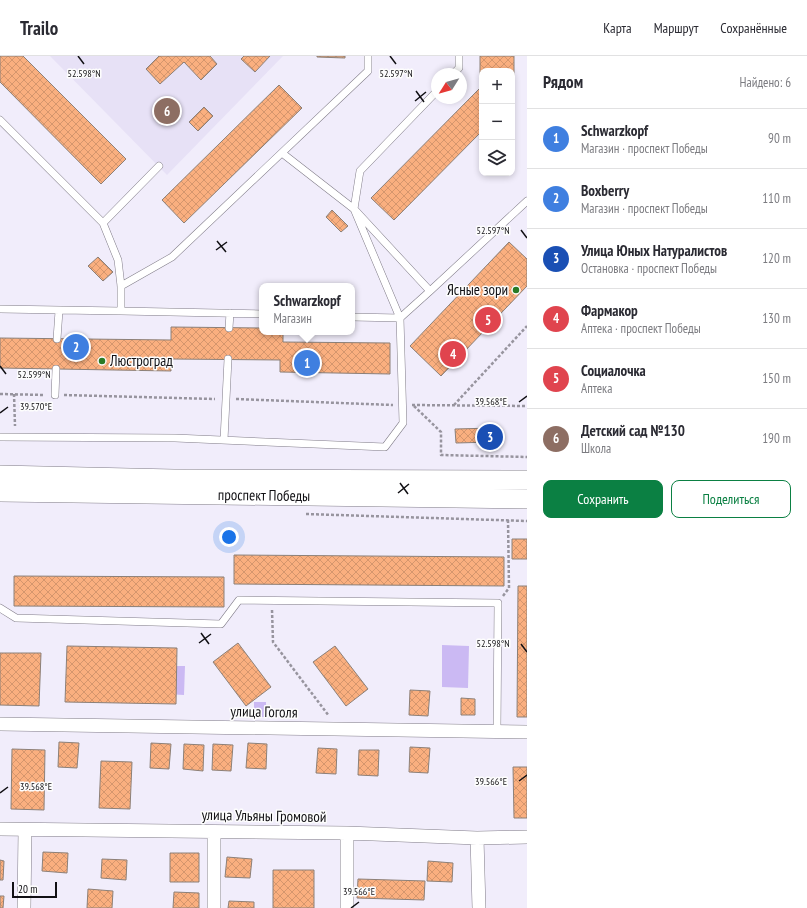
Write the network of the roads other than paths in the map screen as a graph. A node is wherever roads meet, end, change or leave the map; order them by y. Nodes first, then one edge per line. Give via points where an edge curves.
1 (368, 56) edge
2 (459, 56) edge
3 (459, 68) edge
4 (431, 97) edge
5 (0, 120) edge
6 (282, 153) junction
7 (159, 166) dead end
8 (527, 201) edge
9 (354, 210) junction
10 (103, 222) junction
11 (122, 286) junction
12 (430, 291) junction
13 (0, 309) edge
14 (59, 311) junction
15 (121, 311) junction
16 (230, 313) junction
17 (259, 314) edge
18 (355, 316) edge
19 (400, 318) junction
20 (230, 328) dead end
21 (57, 339) dead end
22 (228, 359) dead end
23 (56, 369) dead end
24 (55, 395) road end
25 (0, 437) edge
26 (224, 440) junction
27 (0, 475) edge
28 (527, 480) edge
29 (0, 492) edge
30 (527, 499) edge
31 (0, 608) edge
32 (0, 724) edge
33 (497, 731) junction
34 (527, 732) edge
35 (0, 829) edge
36 (25, 830) junction
37 (214, 832) junction
38 (347, 833) junction
39 (527, 837) edge
40 (477, 838) junction
41 (24, 908) edge
42 (214, 908) edge
43 (347, 908) edge
44 (478, 908) edge

1 - 6 lane via 368,71
2 - 3 lane
4 - 9 lane via 360,171
5 - 10 lane
6 - 9 lane
6 - 11 lane via 172,257
7 - 10 lane
8 - 12 lane
9 - 12 lane
9 - 19 lane
10 - 11 lane via 118,260
11 - 15 lane
12 - 19 lane
13 - 14 lane
14 - 15 lane
14 - 21 lane
15 - 16 lane
16 - 17 lane
16 - 20 lane
18 - 19 lane
19 - 26 lane via 403,423 385,447
22 - 26 lane
23 - 24 lane
25 - 26 lane
27 - 28 main road, проспект Победы via 174,479
29 - 30 main road, проспект Победы
31 - 33 lane via 16,618 221,624 239,600 498,603
32 - 33 street, улица Гоголя
33 - 34 street, улица Гоголя
35 - 36 street, улица Ульяны Громовой
36 - 37 street, улица Ульяны Громовой
36 - 41 street
37 - 38 street, улица Ульяны Громовой
37 - 42 street
38 - 40 street, улица Ульяны Громовой
38 - 43 street
39 - 40 street, улица Ульяны Громовой
40 - 44 street

